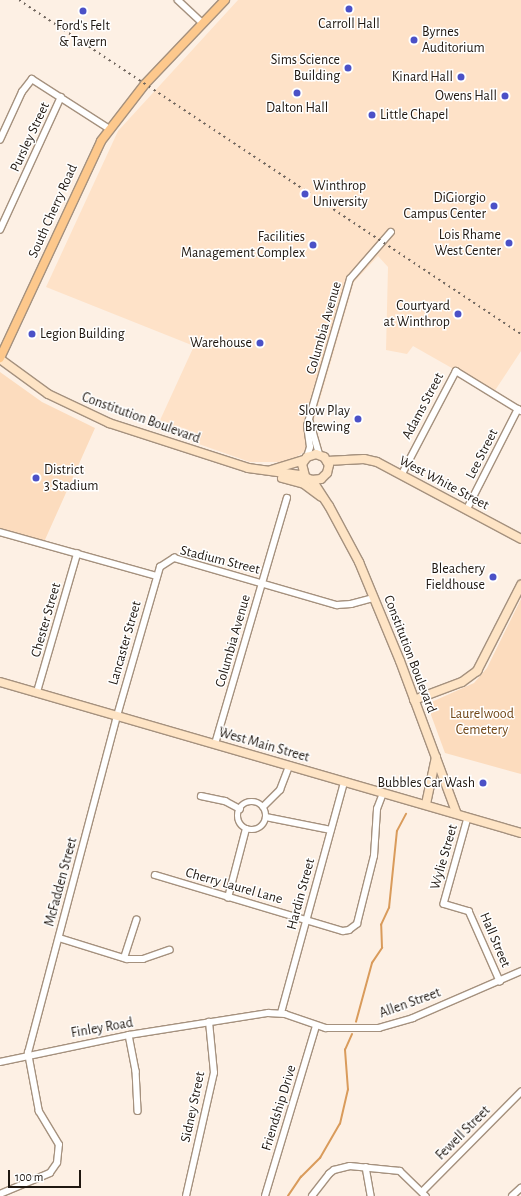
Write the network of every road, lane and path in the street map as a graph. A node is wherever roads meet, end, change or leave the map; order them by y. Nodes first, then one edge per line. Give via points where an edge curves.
1 (178, 0) edge
2 (225, 0) edge
3 (203, 23) junction
4 (61, 97) junction
5 (110, 129) junction
6 (0, 140) edge
7 (0, 230) edge
8 (392, 232) dead end
9 (0, 359) edge
10 (520, 410) edge
11 (310, 421) junction
12 (306, 458) junction
13 (324, 458) junction
14 (351, 459) junction
15 (264, 472) junction
16 (326, 474) junction
17 (402, 474) junction
18 (309, 478) junction
19 (287, 498) dead end
20 (328, 505) junction
21 (467, 509) junction
22 (0, 532) edge
23 (521, 539) edge
24 (77, 554) junction
25 (157, 576) junction
26 (262, 583) junction
27 (521, 585) edge
28 (374, 598) junction
29 (0, 682) edge
30 (37, 692) junction
31 (414, 700) junction
32 (116, 716) junction
33 (215, 744) junction
34 (436, 757) junction
35 (289, 766) junction
36 (344, 782) junction
37 (383, 793) junction
38 (201, 796) dead end
39 (426, 804) junction
40 (263, 807) junction
41 (240, 809) junction
42 (457, 814) junction
43 (266, 817) junction
44 (468, 818) junction
45 (246, 829) junction
46 (331, 830) junction
47 (521, 833) edge
48 (155, 875) dead end
49 (228, 898) junction
50 (444, 904) joint
51 (306, 919) junction
52 (136, 920) dead end
53 (59, 938) junction
54 (169, 950) dead end
55 (124, 958) junction
56 (521, 971) edge
57 (500, 981) junction
58 (281, 1013) junction
59 (210, 1022) junction
60 (316, 1026) junction
61 (129, 1035) junction
62 (28, 1054) junction
63 (0, 1062) edge
64 (521, 1092) edge
65 (138, 1112) dead end
66 (366, 1167) junction
67 (521, 1188) edge
68 (0, 1194) edge
69 (424, 1194) edge
70 (186, 1196) edge
71 (265, 1196) edge
72 (312, 1196) edge
73 (371, 1196) edge
74 (512, 1196) edge

1 - 3 street
2 - 3 main road, South Cherry Road
3 - 5 main road, South Cherry Road via 145,84
4 - 5 street
4 - 6 street via 32,79 22,92
4 - 7 street, Pursley Street
5 - 9 main road, South Cherry Road via 90,162
8 - 11 street, Columbia Avenue via 350,279
9 - 15 street, Constitution Boulevard via 48,394 89,415 173,445
10 - 17 street, Adams Street via 456,371
10 - 21 street, Lee Street
11 - 12 street, Columbia Avenue via 307,426 310,447
11 - 13 street
12 - 13 street, Constitution Boulevard
12 - 15 street, Constitution Boulevard
12 - 18 street via 302,468
13 - 14 street, West White Street
13 - 16 street, Constitution Boulevard
14 - 16 street
14 - 17 street, West White Street via 377,462
15 - 18 street, Constitution Boulevard
15 - 20 street via 304,484
16 - 18 street, Constitution Boulevard
16 - 20 street, Constitution Boulevard via 324,486
17 - 21 street, West White Street
18 - 20 street, Constitution Boulevard
19 - 26 street, Columbia Avenue
20 - 28 street, Constitution Boulevard via 359,562
21 - 23 street, West White Street
22 - 24 street
24 - 25 street
24 - 30 street, Chester Street
25 - 26 street, Stadium Street via 160,567 174,558
25 - 32 street, Lancaster Street
26 - 28 street, Stadium Street via 337,605
26 - 33 street, Columbia Avenue
27 - 31 street via 477,671 462,682
28 - 31 street, Constitution Boulevard
29 - 30 street, West Main Street
30 - 32 street, West Main Street
31 - 34 street, Constitution Boulevard
32 - 33 street, West Main Street
32 - 53 street, McFadden Street
33 - 35 street, West Main Street
34 - 39 street
34 - 42 street, Constitution Boulevard
35 - 36 street, West Main Street
35 - 40 street via 280,790
36 - 37 street, West Main Street
36 - 46 street, Hardin Street
37 - 39 street, West Main Street
37 - 51 street, Cherry Laurel Lane via 377,809 374,856 357,924 343,931
38 - 41 street via 225,801
39 - 42 street, West Main Street
40 - 41 street via 253,802
40 - 43 street
41 - 45 street via 239,821
42 - 44 street, West Main Street
43 - 45 street via 262,827
43 - 46 street
44 - 47 street, West Main Street
44 - 50 street, Wylie Street
45 - 49 street
46 - 51 street, Hardin Street
48 - 49 street, Cherry Laurel Lane
49 - 51 street, Cherry Laurel Lane
50 - 57 street, Hall Street via 469,910
51 - 58 street, Hardin Street
52 - 55 street
53 - 55 street
53 - 62 street, McFadden Street
54 - 55 street via 143,959
56 - 57 street, Allen Street
57 - 60 street, Allen Street via 388,1026 360,1029
58 - 59 street, Allen Street
58 - 60 street, Allen Street
59 - 61 street, Finley Road
59 - 70 street, Sidney Street via 213,1078
60 - 71 street, Friendship Drive
61 - 62 street, Finley Road
61 - 65 street via 137,1084
62 - 63 street, Finley Road
62 - 68 street via 35,1101 41,1117 57,1141 59,1155 50,1172
64 - 69 street, Fewell Street
66 - 69 street via 400,1171
66 - 72 street via 334,1170
66 - 73 street
67 - 74 street

